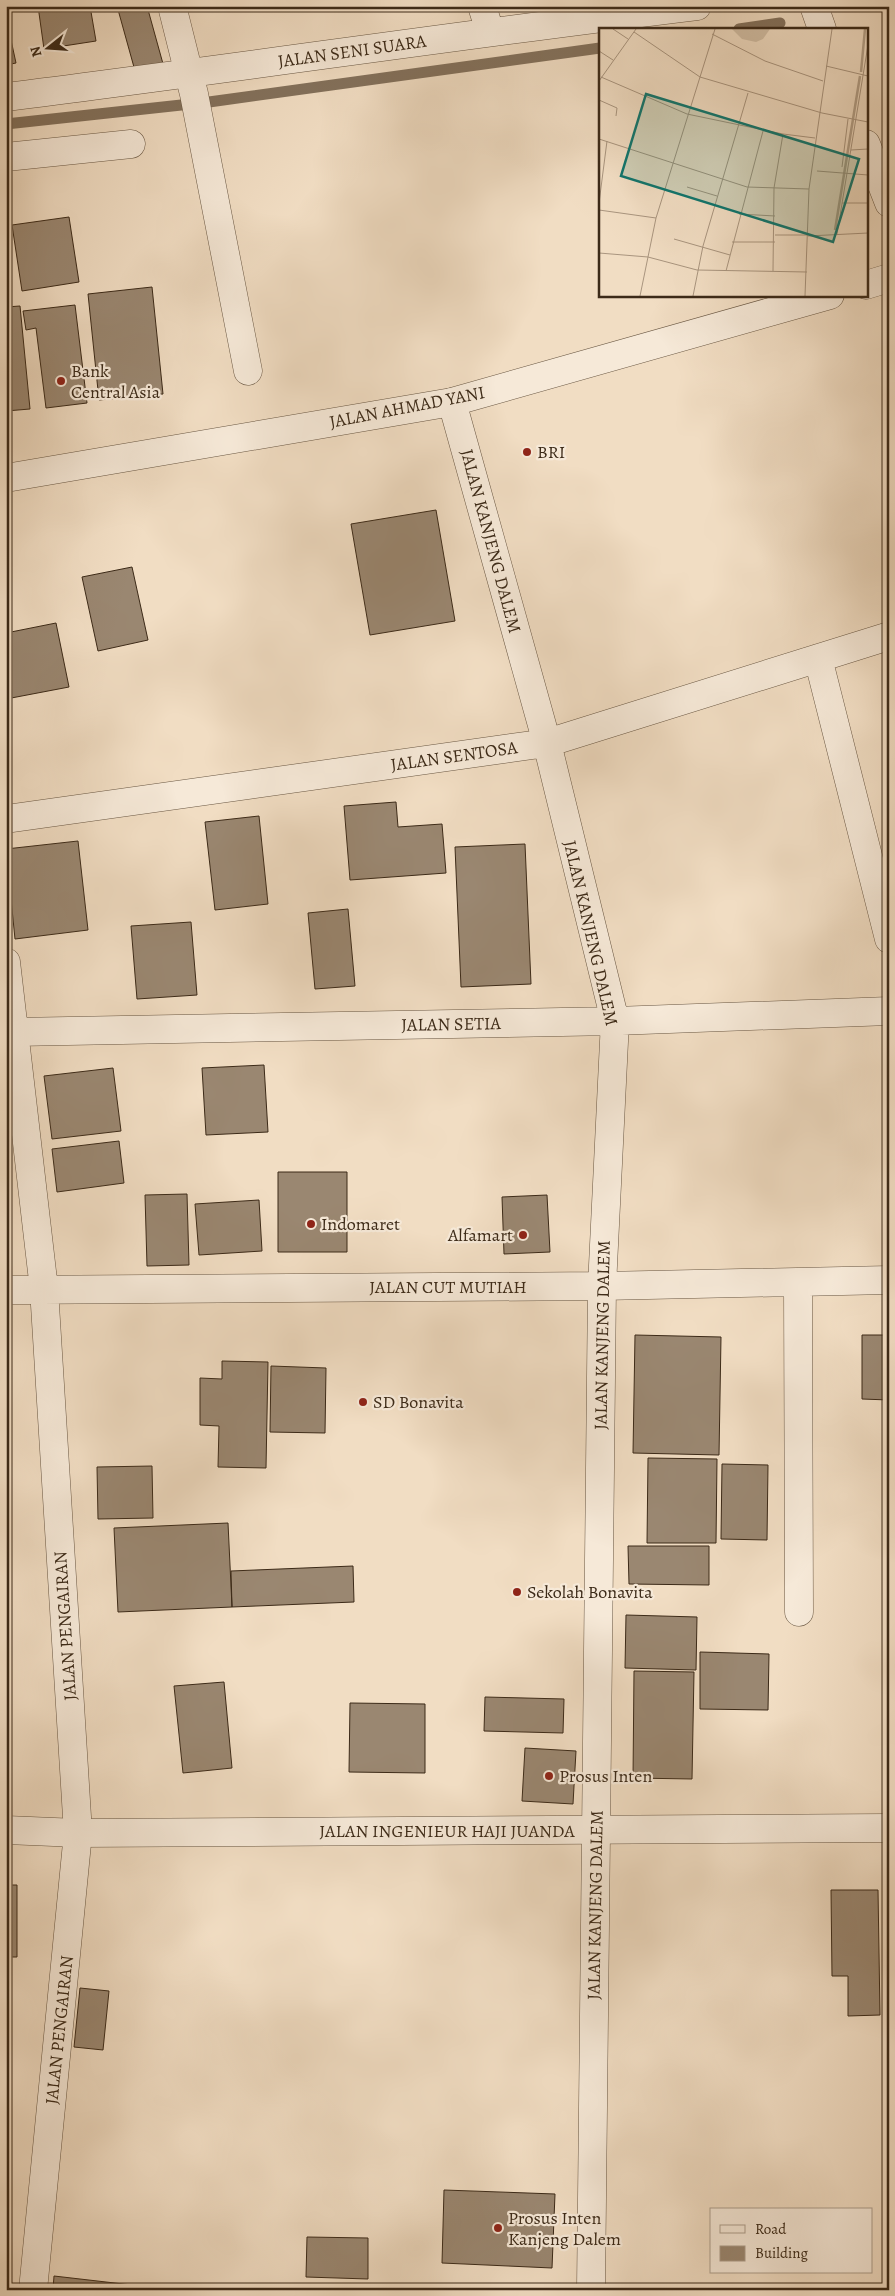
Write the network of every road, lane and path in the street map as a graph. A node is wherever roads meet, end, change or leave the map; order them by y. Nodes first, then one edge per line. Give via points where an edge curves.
1 (172, 6) edge
2 (697, 6) edge
3 (814, 6) edge
4 (486, 19) edge
5 (822, 28) edge
6 (194, 92) junction
7 (6, 97) edge
8 (131, 144) dead end
9 (868, 149) edge
10 (6, 157) edge
11 (889, 203) edge
12 (889, 278) edge
13 (868, 284) edge
14 (826, 296) edge
15 (248, 371) dead end
16 (452, 402) junction
17 (6, 478) edge
18 (889, 636) edge
19 (818, 658) junction
20 (547, 744) junction
21 (6, 819) edge
22 (889, 939) edge
23 (6, 962) edge
24 (889, 1011) edge
25 (615, 1020) junction
26 (14, 1032) junction
27 (889, 1280) edge
28 (798, 1282) junction
29 (602, 1286) junction
30 (44, 1289) junction
31 (6, 1290) edge
32 (799, 1612) dead end
33 (889, 1828) edge
34 (6, 1830) edge
35 (596, 1830) junction
36 (78, 1833) junction
37 (33, 2290) edge
38 (591, 2290) edge

1 - 6 street
2 - 4 street, JALAN SENI SUARA
3 - 5 street
4 - 6 street, JALAN SENI SUARA
6 - 7 street, JALAN SENI SUARA
6 - 15 street
8 - 10 street
9 - 11 street
12 - 13 street
14 - 16 street, JALAN AHMAD YANI
16 - 17 street, JALAN AHMAD YANI
16 - 20 street, JALAN KANJENG DALEM
18 - 19 street, JALAN SENTOSA
19 - 20 street, JALAN SENTOSA
19 - 22 street
20 - 21 street, JALAN SENTOSA
20 - 25 street, JALAN KANJENG DALEM
23 - 26 street, JALAN PENGAIRAN
24 - 25 street, JALAN SETIA
25 - 26 street, JALAN SETIA
25 - 29 street, JALAN KANJENG DALEM
26 - 30 street, JALAN PENGAIRAN
27 - 28 street, JALAN CUT MUTIAH
28 - 29 street, JALAN CUT MUTIAH
28 - 32 street
29 - 30 street, JALAN CUT MUTIAH
29 - 35 street, JALAN KANJENG DALEM
30 - 31 street, JALAN CUT MUTIAH
30 - 36 street, JALAN PENGAIRAN
33 - 35 street, JALAN INGENIEUR HAJI JUANDA
34 - 36 street, JALAN INGENIEUR HAJI JUANDA
35 - 36 street, JALAN INGENIEUR HAJI JUANDA
35 - 38 street, JALAN KANJENG DALEM
36 - 37 street, JALAN PENGAIRAN

